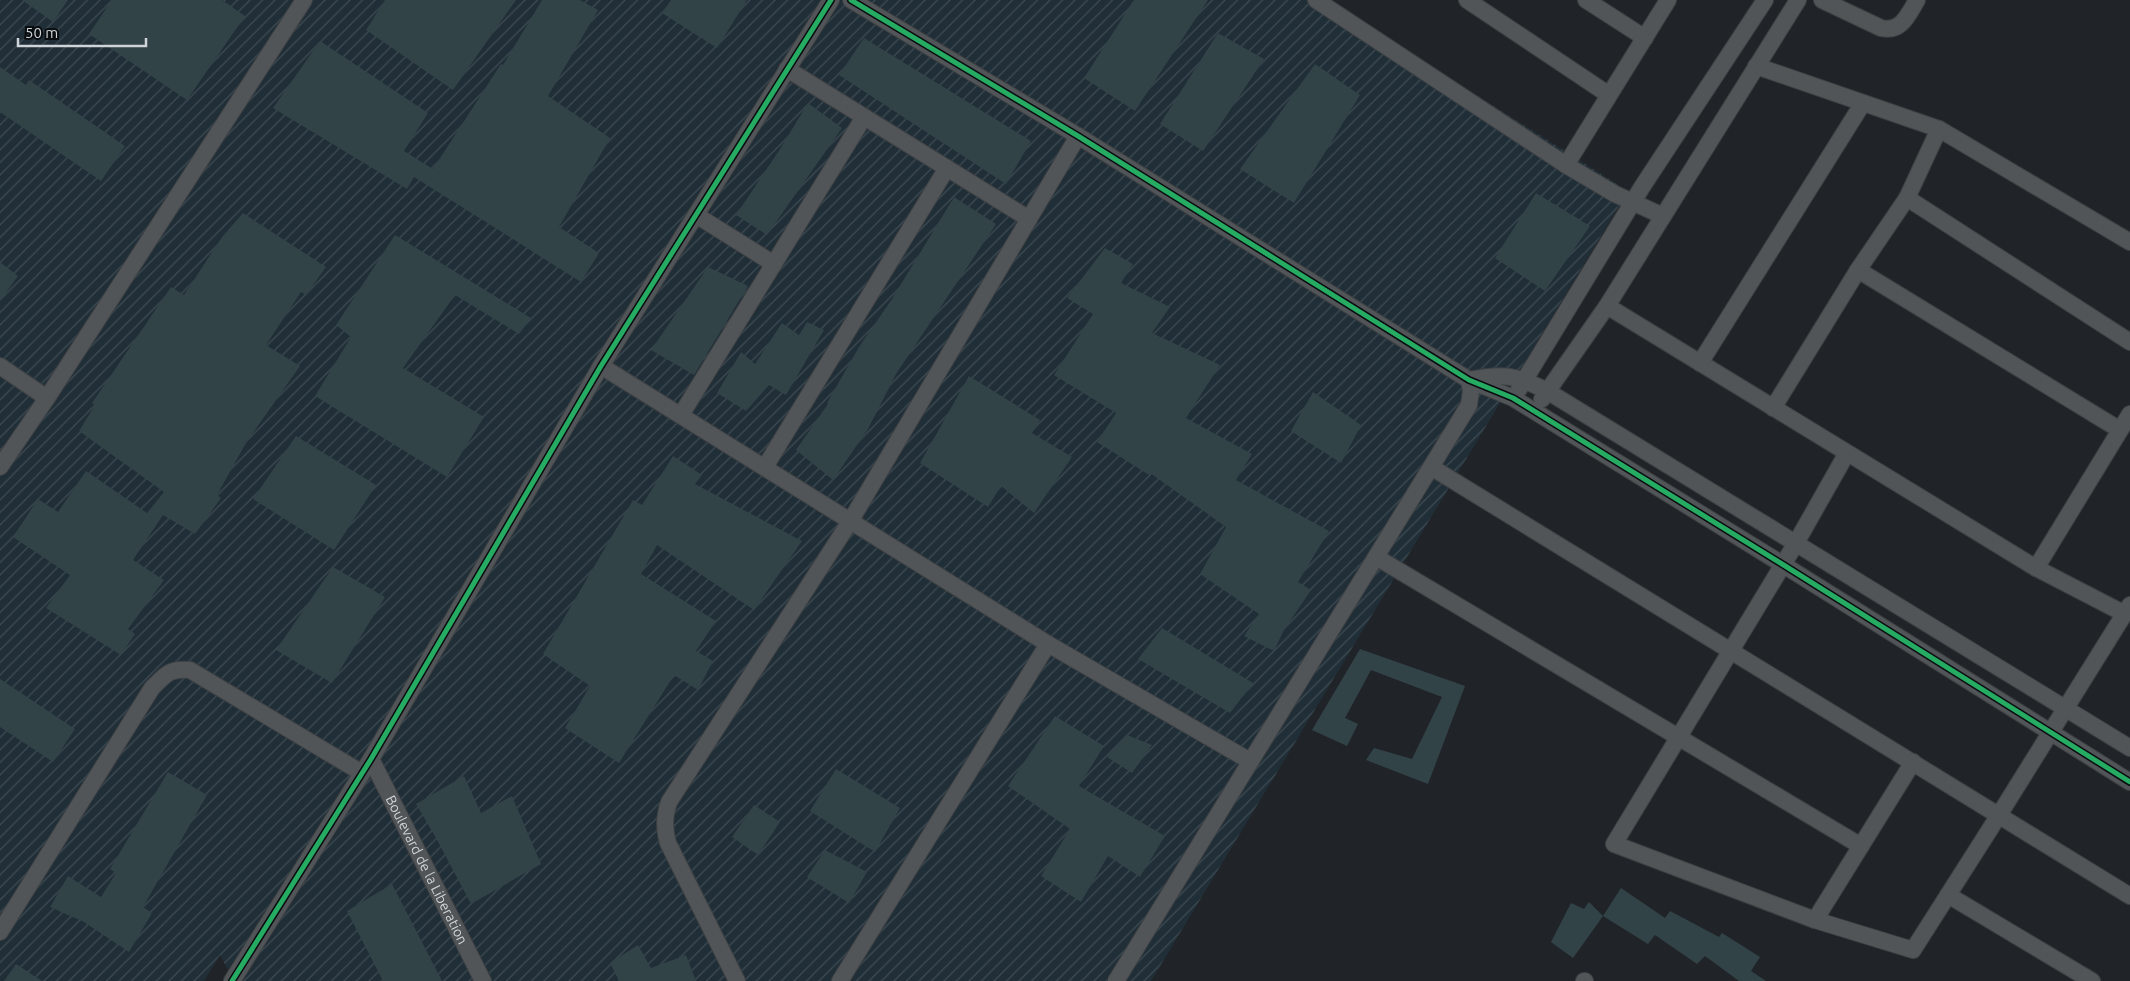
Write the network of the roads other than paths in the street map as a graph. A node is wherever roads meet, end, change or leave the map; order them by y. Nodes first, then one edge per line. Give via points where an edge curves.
1 (304, 0) edge
2 (831, 0) edge
3 (851, 0) edge
4 (1316, 0) edge
5 (1467, 0) edge
6 (1587, 0) edge
7 (1668, 0) edge
8 (1765, 0) edge
9 (1798, 0) edge
10 (1822, 0) edge
11 (1917, 0) edge
12 (1645, 38) junction
13 (1756, 66) junction
14 (787, 69) junction
15 (1609, 95) junction
16 (1863, 103) junction
17 (864, 116) junction
18 (1939, 130) junction
19 (1078, 136) junction
20 (1566, 165) junction
21 (947, 168) junction
22 (1907, 198) junction
23 (1633, 202) junction
24 (696, 214) junction
25 (1663, 216) junction
26 (1029, 219) junction
27 (2130, 242) edge
28 (774, 264) junction
29 (1858, 270) junction
30 (1606, 306) junction
31 (2130, 342) edge
32 (1700, 363) junction
33 (0, 366) edge
34 (601, 366) junction
35 (1524, 379) junction
36 (1469, 380) junction
37 (1547, 391) junction
38 (47, 398) junction
39 (1513, 398) junction
40 (1773, 408) junction
41 (1534, 411) junction
42 (2130, 414) edge
43 (681, 415) junction
44 (2120, 430) junction
45 (1847, 453) junction
46 (765, 466) junction
47 (0, 467) edge
48 (1431, 467) junction
49 (851, 520) junction
50 (1796, 543) junction
51 (1376, 557) junction
52 (1782, 564) junction
53 (2036, 568) junction
54 (2127, 610) edge
55 (1048, 644) junction
56 (1731, 651) junction
57 (2066, 708) junction
58 (2051, 732) junction
59 (1677, 736) junction
60 (2130, 748) edge
61 (1250, 761) junction
62 (1912, 762) junction
63 (366, 766) junction
64 (2130, 782) edge
65 (1999, 815) junction
66 (1861, 846) junction
67 (1948, 895) junction
68 (2130, 896) edge
69 (1815, 920) junction
70 (0, 932) edge
71 (232, 981) edge
72 (483, 981) edge
73 (737, 981) edge
74 (840, 981) edge
75 (1116, 981) edge
76 (2092, 981) edge

1 - 38 street
2 - 14 street
3 - 19 street
4 - 20 street
5 - 15 street
6 - 12 street
7 - 12 street
8 - 23 street
9 - 13 street
10 - 11 street via 1888,30 1902,24
12 - 15 street
13 - 16 street
13 - 25 street
14 - 17 street
14 - 24 street
15 - 20 street
16 - 18 street
16 - 32 street
17 - 21 street
17 - 28 street
18 - 22 street
18 - 27 street
19 - 26 street
19 - 36 street
20 - 23 street
21 - 26 street
21 - 46 street
22 - 29 street
22 - 31 street
23 - 25 street
23 - 35 street
24 - 28 street
24 - 34 street
25 - 30 street
26 - 49 street
28 - 43 street
29 - 40 street
29 - 44 street
30 - 32 street
30 - 37 street
32 - 40 street
33 - 38 street
34 - 43 street
34 - 63 street
35 - 36 street via 1506,375
35 - 37 street
35 - 39 street
36 - 39 street
36 - 48 street via 1469,406
37 - 41 street
37 - 50 street
38 - 47 street
39 - 41 street
40 - 45 street
41 - 52 street
42 - 44 street
43 - 46 street
44 - 53 street
45 - 50 street
45 - 53 street
46 - 49 street
48 - 51 street
48 - 56 street
49 - 55 street
49 - 73 street via 669,802 667,810 664,830 668,843
50 - 52 street
50 - 57 street
51 - 59 street
51 - 61 street
52 - 56 street
52 - 58 street
53 - 54 street
54 - 57 street
55 - 61 street
55 - 74 street
56 - 59 street
56 - 62 street
57 - 58 street
57 - 60 street
58 - 64 street
58 - 65 street
59 - 66 street
59 - 69 street via 1614,844
61 - 75 street
62 - 65 street
62 - 66 street
63 - 70 street via 190,670 178,669 167,673 152,688
63 - 71 street
63 - 72 street, Boulevard de la Liberation
65 - 67 street
65 - 68 street
66 - 69 street
67 - 69 street via 1912,950
67 - 76 street

